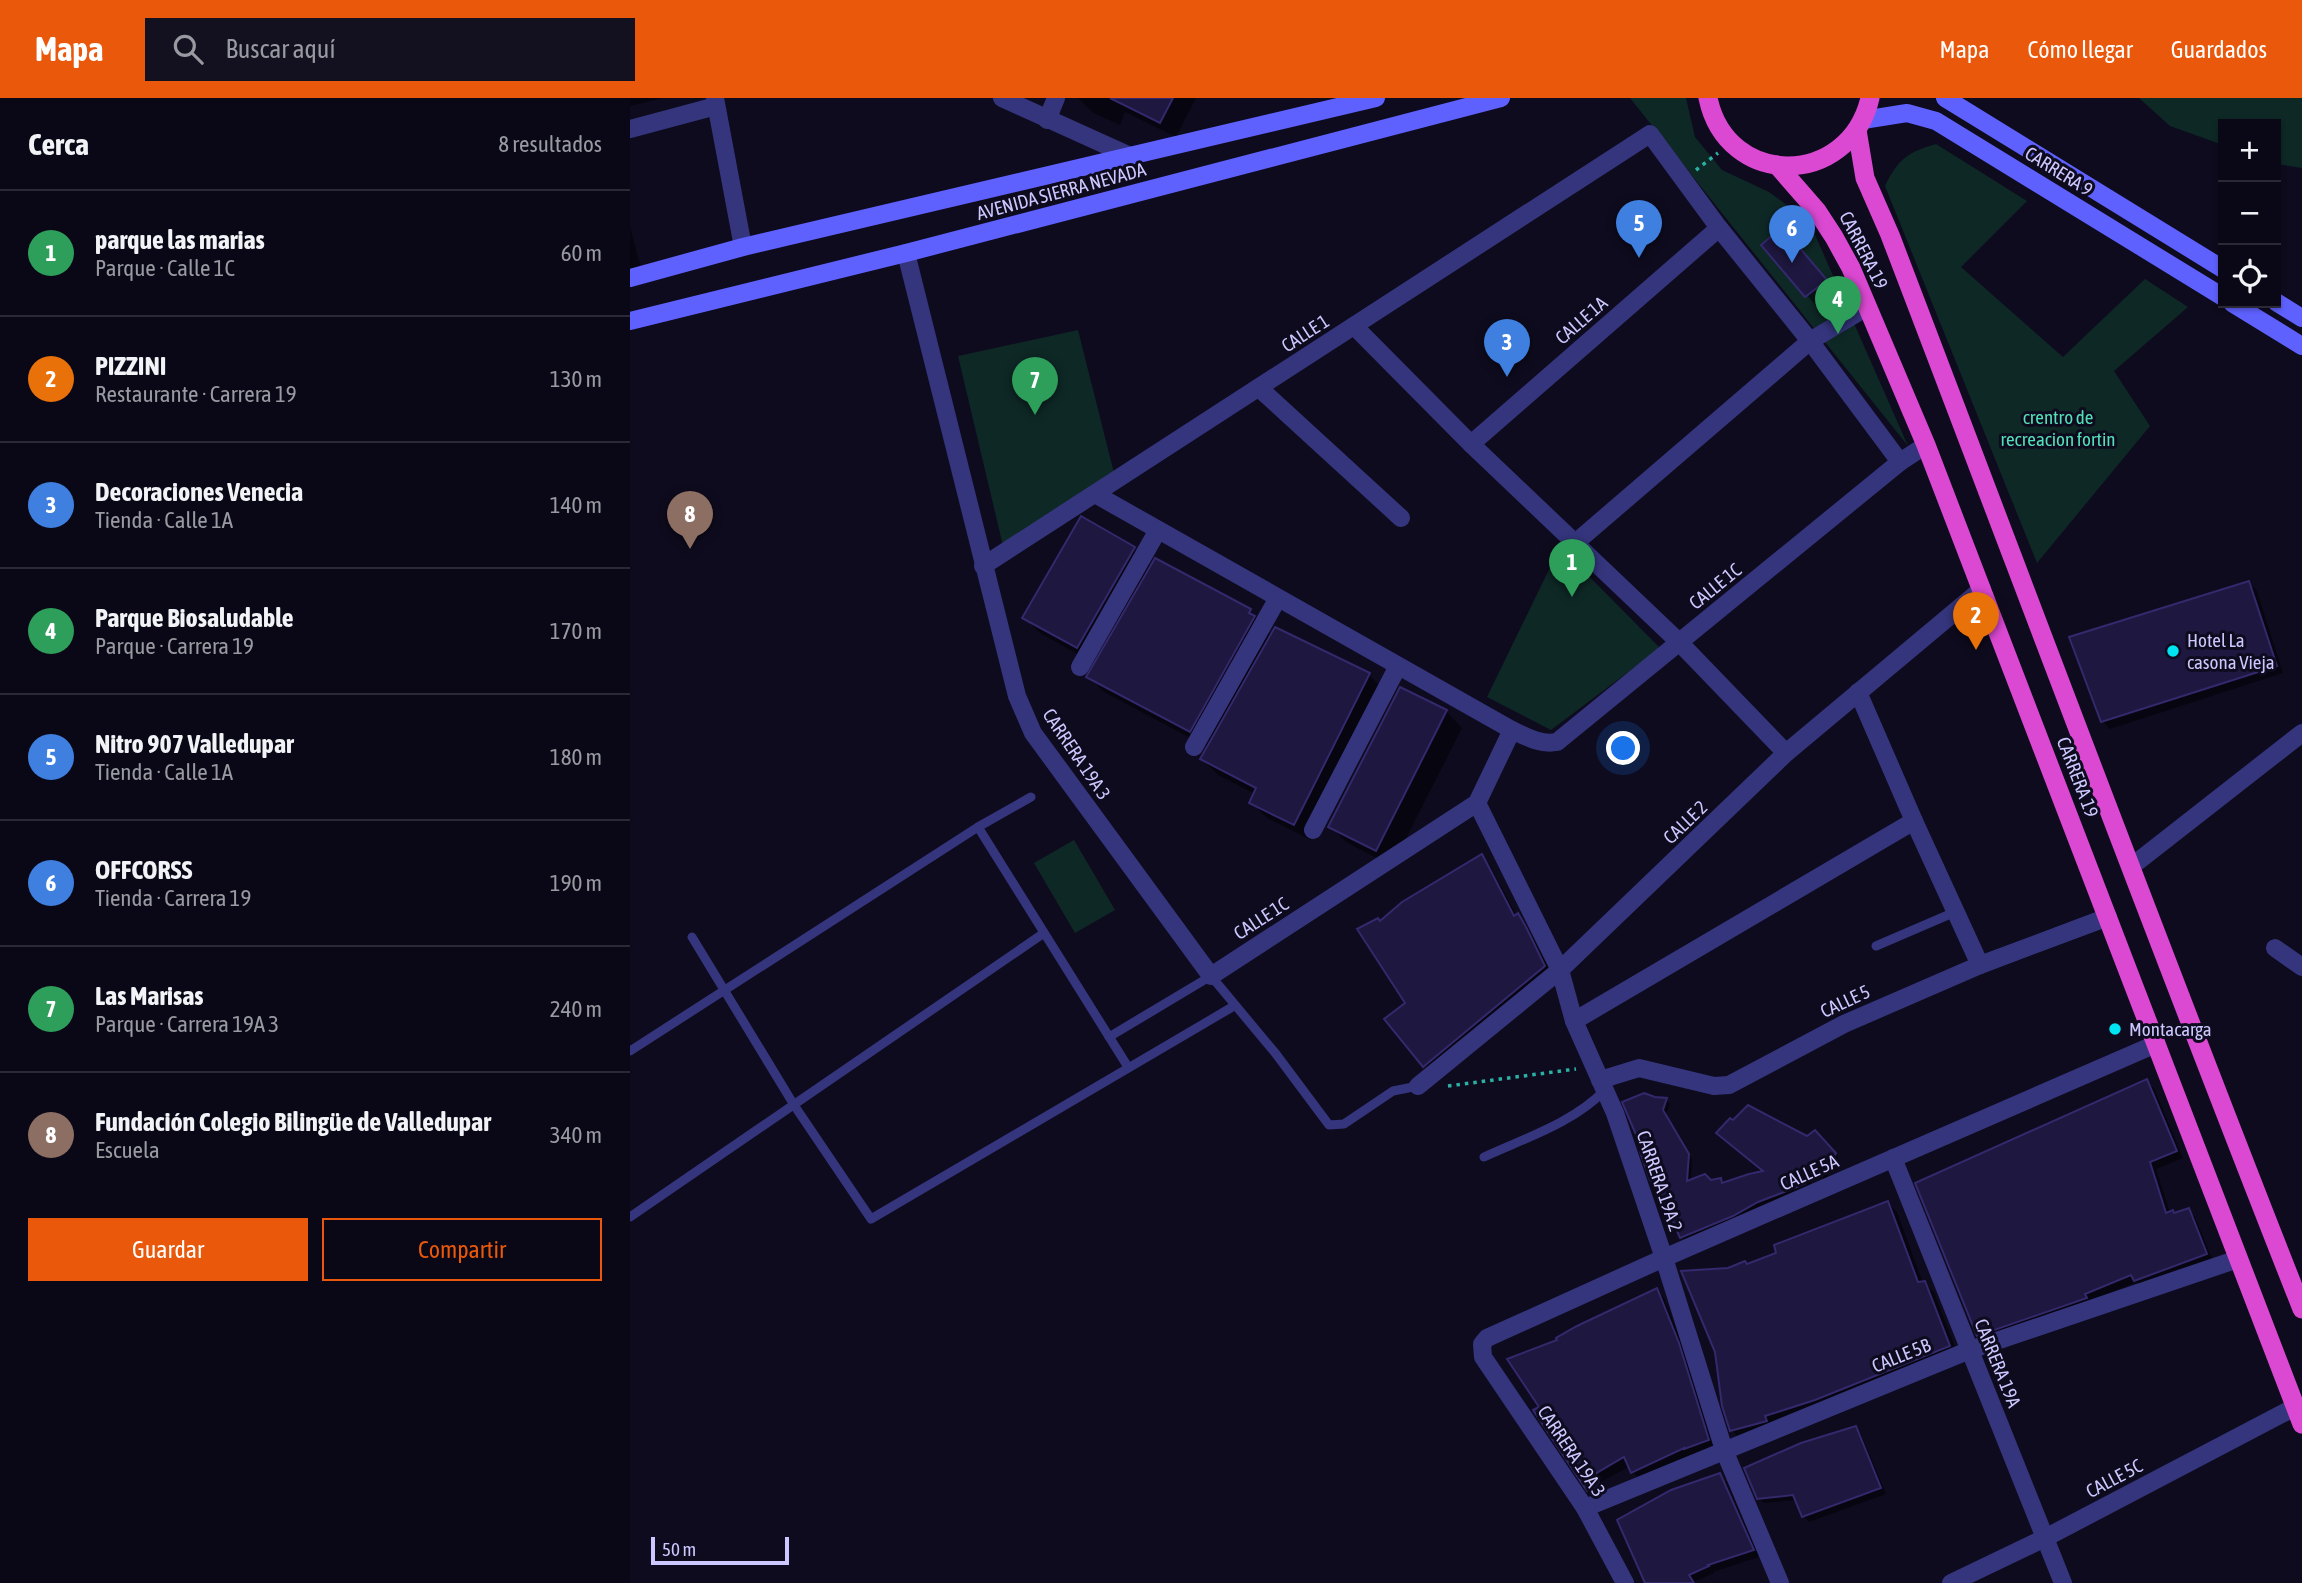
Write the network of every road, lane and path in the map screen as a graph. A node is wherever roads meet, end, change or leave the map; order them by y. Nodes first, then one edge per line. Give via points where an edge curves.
1 (1002, 98) edge
2 (1056, 98) edge
3 (1376, 98) edge
4 (1501, 98) edge
5 (1708, 98) edge
6 (1870, 98) edge
7 (1945, 98) edge
8 (716, 102) edge
9 (1046, 120) junction
10 (1860, 125) junction
11 (630, 129) edge
12 (1730, 142) junction
13 (1130, 156) junction
14 (1777, 165) junction
15 (1684, 180) junction
16 (1719, 228) junction
17 (743, 247) junction
18 (906, 253) junction
19 (2218, 266) edge
20 (630, 278) edge
21 (2218, 294) edge
22 (2281, 305) edge
23 (1867, 307) junction
24 (2240, 308) edge
25 (2302, 318) edge
26 (630, 321) edge
27 (1354, 326) junction
28 (1810, 341) junction
29 (2302, 345) edge
30 (1259, 388) junction
31 (1471, 444) junction
32 (1926, 445) junction
33 (1900, 463) junction
34 (1095, 494) junction
35 (1401, 518) dead end
36 (1158, 530) junction
37 (1574, 544) junction
38 (983, 566) junction
39 (1982, 589) junction
40 (1278, 598) junction
41 (1679, 642) junction
42 (1398, 666) junction
43 (1080, 667) dead end
44 (1858, 692) junction
45 (1512, 730) junction
46 (2302, 733) edge
47 (1194, 747) dead end
48 (1786, 753) junction
49 (1031, 797) dead end
50 (1477, 803) junction
51 (1913, 821) junction
52 (978, 827) junction
53 (1313, 830) dead end
54 (2132, 866) junction
55 (1955, 912) junction
56 (2108, 918) junction
57 (1044, 933) junction
58 (692, 937) dead end
59 (1876, 946) dead end
60 (2275, 948) dead end
61 (1980, 965) junction
62 (2302, 967) edge
63 (1560, 970) junction
64 (1211, 976) junction
65 (725, 990) junction
66 (1234, 1006) junction
67 (1574, 1021) junction
68 (1109, 1037) junction
69 (2156, 1044) junction
70 (630, 1051) edge
71 (1128, 1067) junction
72 (1600, 1079) junction
73 (1418, 1086) junction
74 (794, 1105) junction
75 (1484, 1157) dead end
76 (1894, 1158) junction
77 (630, 1217) edge
78 (1664, 1258) junction
79 (2238, 1259) junction
80 (2302, 1309) edge
81 (1482, 1344) joint
82 (1970, 1350) junction
83 (2299, 1415) edge
84 (1724, 1450) junction
85 (1585, 1508) junction
86 (2045, 1538) junction
87 (1625, 1583) edge
88 (1780, 1583) edge
89 (1951, 1583) edge
90 (2063, 1583) edge

1 - 9 street
2 - 9 street
3 - 13 main road, AVENIDA SIERRA NEVADA
4 - 18 main road, AVENIDA SIERRA NEVADA
5 - 12 highway via 1715,121
6 - 10 highway
7 - 19 main road, CARRERA 9
8 - 11 street
8 - 17 street
9 - 13 street
10 - 14 highway via 1828,156 1803,165
10 - 21 main road, CARRERA 9 via 1907,113 1936,121
10 - 54 highway, CARRERA 19 via 1865,178
12 - 14 highway via 1752,158
12 - 15 path
13 - 17 main road, AVENIDA SIERRA NEVADA
14 - 23 highway, CARRERA 19 via 1827,223
15 - 16 street
15 - 27 street, CALLE 1 via 1650,134
16 - 28 street
16 - 31 street, CALLE 1A
17 - 20 main road, AVENIDA SIERRA NEVADA
18 - 26 main road, AVENIDA SIERRA NEVADA
18 - 38 street, CARRERA 19A 3
22 - 25 main road
23 - 28 street
23 - 32 highway, CARRERA 19
24 - 29 main road
27 - 30 street, CALLE 1
27 - 31 street
28 - 33 street
28 - 37 street
30 - 34 street, CALLE 1
30 - 35 street
31 - 37 street
32 - 33 street, CALLE 1C
32 - 39 highway, CARRERA 19
33 - 41 street, CALLE 1C
34 - 36 street
34 - 38 street, CALLE 1
36 - 40 street
36 - 43 street
37 - 41 street
38 - 64 street, CARRERA 19A 3 via 1017,696 1033,733
39 - 44 street, CALLE 2
39 - 56 highway, CARRERA 19
40 - 42 street
40 - 47 street
41 - 45 street, CALLE 1C via 1557,742 1536,741
41 - 48 street
42 - 45 street
42 - 53 street
44 - 48 street, CALLE 2
44 - 51 street
45 - 50 street
46 - 54 street
48 - 63 street, CALLE 2
49 - 52 lane
50 - 63 street, CARRERA 19A 2
50 - 64 street, CALLE 1C
51 - 55 street
51 - 67 street
52 - 57 lane
52 - 65 lane
54 - 80 highway, CARRERA 19
55 - 59 lane
55 - 61 street
56 - 61 street, CALLE 5
56 - 69 highway, CARRERA 19
57 - 68 lane
57 - 74 lane
58 - 65 lane
60 - 62 street
61 - 72 street, CALLE 5 via 1844,1024 1729,1085 1704,1084 1639,1068
63 - 67 street, CARRERA 19A 2
63 - 73 street, CALLE 2
64 - 66 lane, CARRERA 19A 3
64 - 68 lane
65 - 70 lane
65 - 74 lane
66 - 71 lane
66 - 73 lane, CARRERA 19A 3 via 1329,1125 1344,1124 1393,1091
67 - 72 street, CARRERA 19A 2
68 - 71 lane
69 - 76 street, CALLE 5A
69 - 79 highway, CARRERA 19
71 - 74 lane via 871,1219
72 - 73 path via 1511,1076 1454,1086
72 - 75 lane via 1593,1102 1574,1115
72 - 78 street, CARRERA 19A 2
74 - 77 lane
76 - 78 street, CALLE 5A
76 - 82 street, CARRERA 19A
78 - 81 street, CALLE 5A
78 - 84 street, CARRERA 19A 2
79 - 82 street, CALLE 5B
79 - 83 highway, CARRERA 19
81 - 85 street, CARRERA 19A 3 via 1483,1357
82 - 84 street, CALLE 5B
82 - 86 street, CARRERA 19A
83 - 86 street, CALLE 5C
84 - 85 street, CALLE 5B
84 - 88 street, CARRERA 19A 2
85 - 87 street, CARRERA 19A 3
86 - 89 street, CALLE 5C
86 - 90 street, CARRERA 19A

